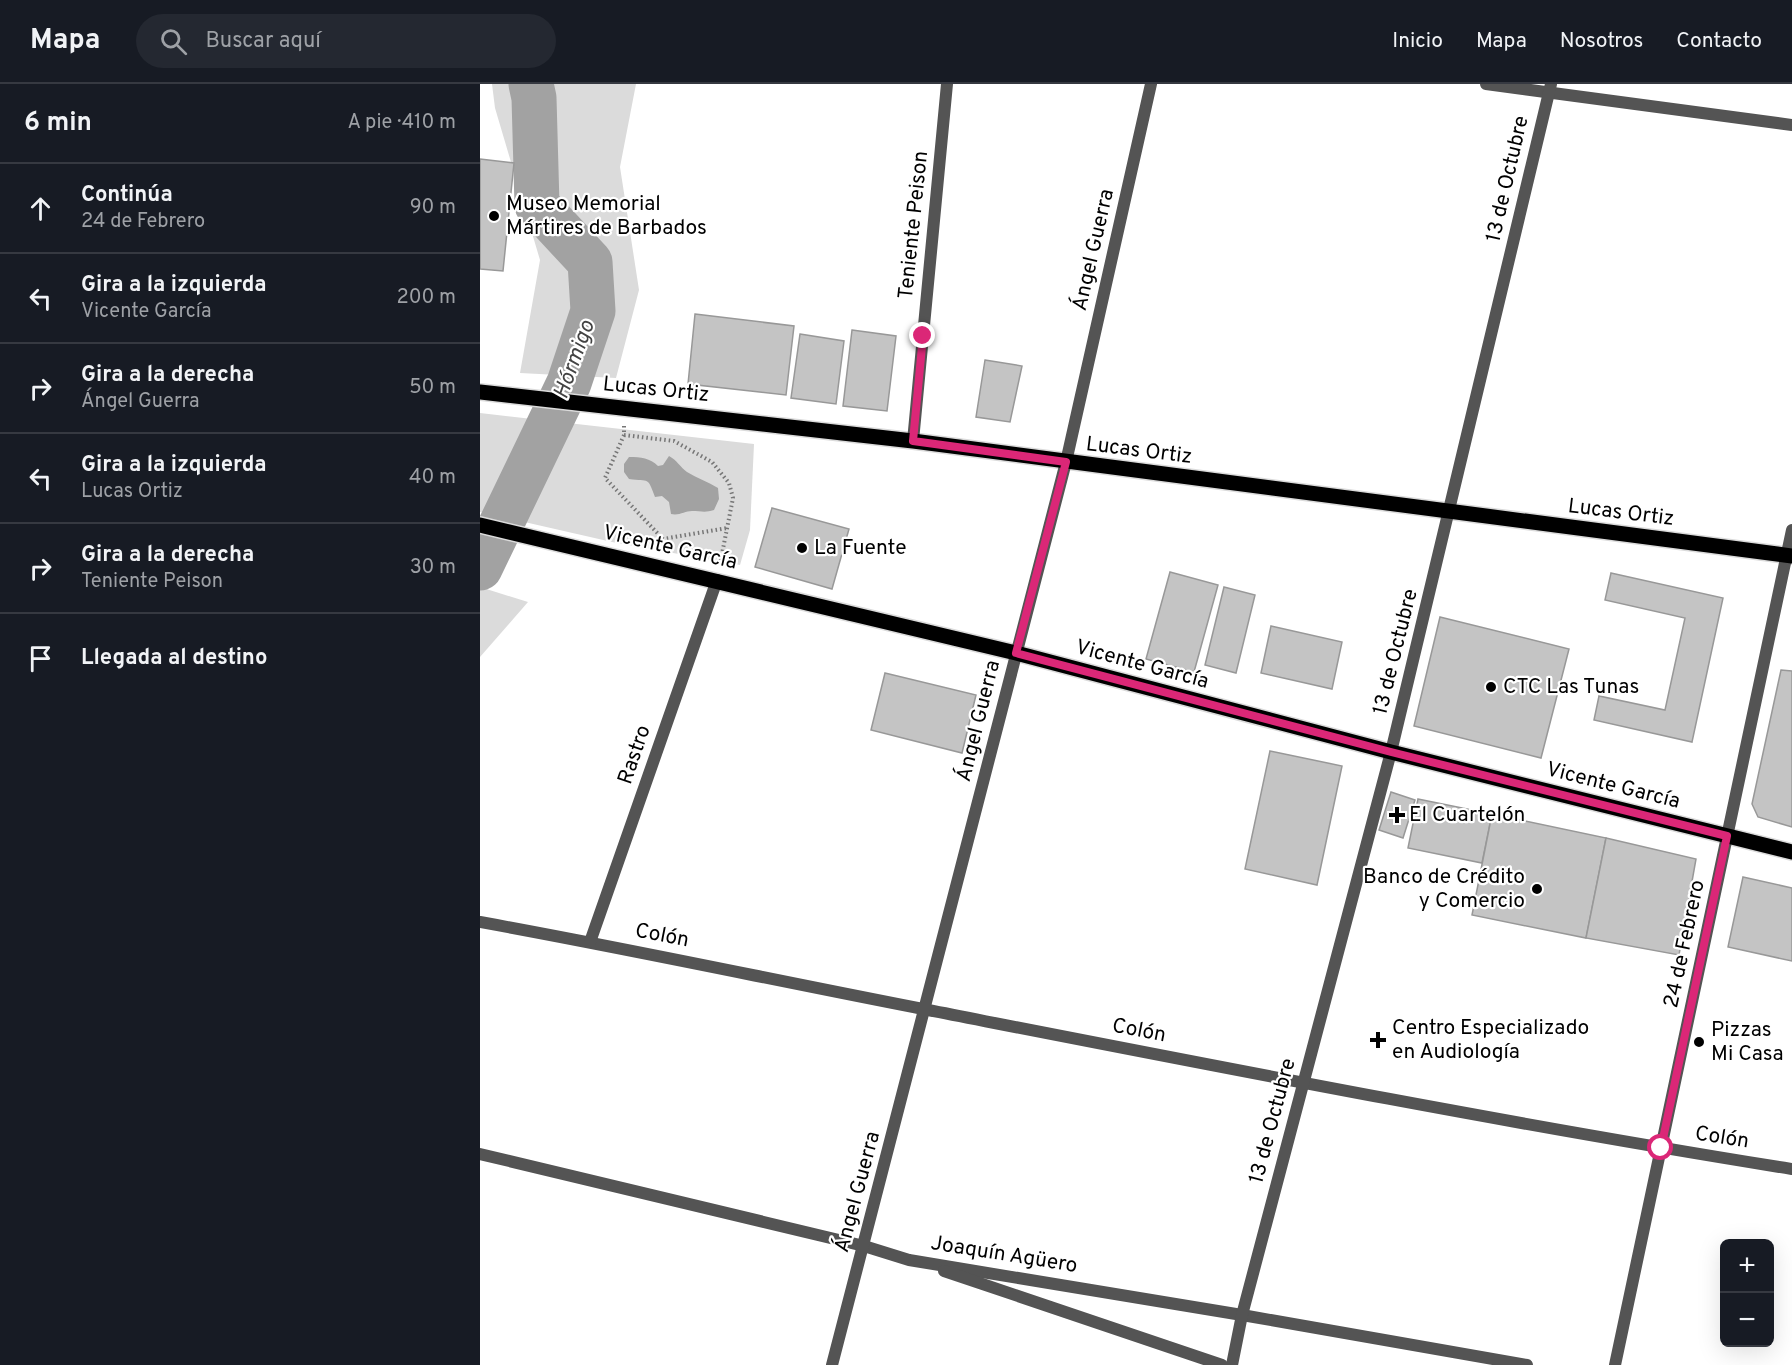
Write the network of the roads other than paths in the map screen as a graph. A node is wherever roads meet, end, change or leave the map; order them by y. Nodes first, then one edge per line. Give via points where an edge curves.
1 (947, 84) edge
2 (1151, 84) edge
3 (1486, 84) edge
4 (1550, 89) edge
5 (1792, 125) edge
6 (480, 392) edge
7 (913, 441) junction
8 (1066, 462) junction
9 (1450, 512) junction
10 (480, 525) edge
11 (1792, 530) edge
12 (1789, 556) edge
13 (717, 580) junction
14 (1016, 653) junction
15 (1391, 752) junction
16 (1727, 836) junction
17 (1792, 852) edge
18 (480, 922) edge
19 (590, 942) junction
20 (926, 1010) junction
21 (1303, 1082) junction
22 (1661, 1148) junction
23 (480, 1154) edge
24 (1792, 1169) edge
25 (864, 1246) junction
26 (909, 1260) junction
27 (1242, 1315) junction
28 (832, 1365) edge
29 (1222, 1365) edge
30 (1232, 1365) edge
31 (1527, 1365) edge
32 (1615, 1365) edge

1 - 7 street, Teniente Peison
2 - 8 street, Ángel Guerra
3 - 4 street
4 - 5 street
4 - 9 street, 13 de Octubre
6 - 7 main road, Lucas Ortiz
7 - 8 main road, Lucas Ortiz
8 - 9 main road, Lucas Ortiz
8 - 14 street, Ángel Guerra
9 - 12 main road, Lucas Ortiz
9 - 15 street, 13 de Octubre
10 - 13 main road, Vicente García
11 - 12 street, 24 de Febrero
12 - 16 street, 24 de Febrero
13 - 14 main road, Vicente García
13 - 19 street, Rastro
14 - 15 main road, Vicente García
14 - 20 street, Ángel Guerra
15 - 16 main road, Vicente García
15 - 21 street, 13 de Octubre
16 - 17 main road, Vicente García
16 - 22 street, 24 de Febrero
18 - 19 street, Colón
19 - 20 street, Colón
20 - 21 street, Colón
20 - 25 street, Ángel Guerra
21 - 22 street, Colón
21 - 27 street, 13 de Octubre
22 - 24 street, Colón
22 - 32 street, 24 de Febrero
23 - 25 street, Joaquín Agüero
25 - 26 street, Joaquín Agüero
25 - 28 street, Ángel Guerra
26 - 27 street, Joaquín Agüero
26 - 29 street
27 - 30 street, 13 de Octubre
27 - 31 street, Joaquín Agüero

